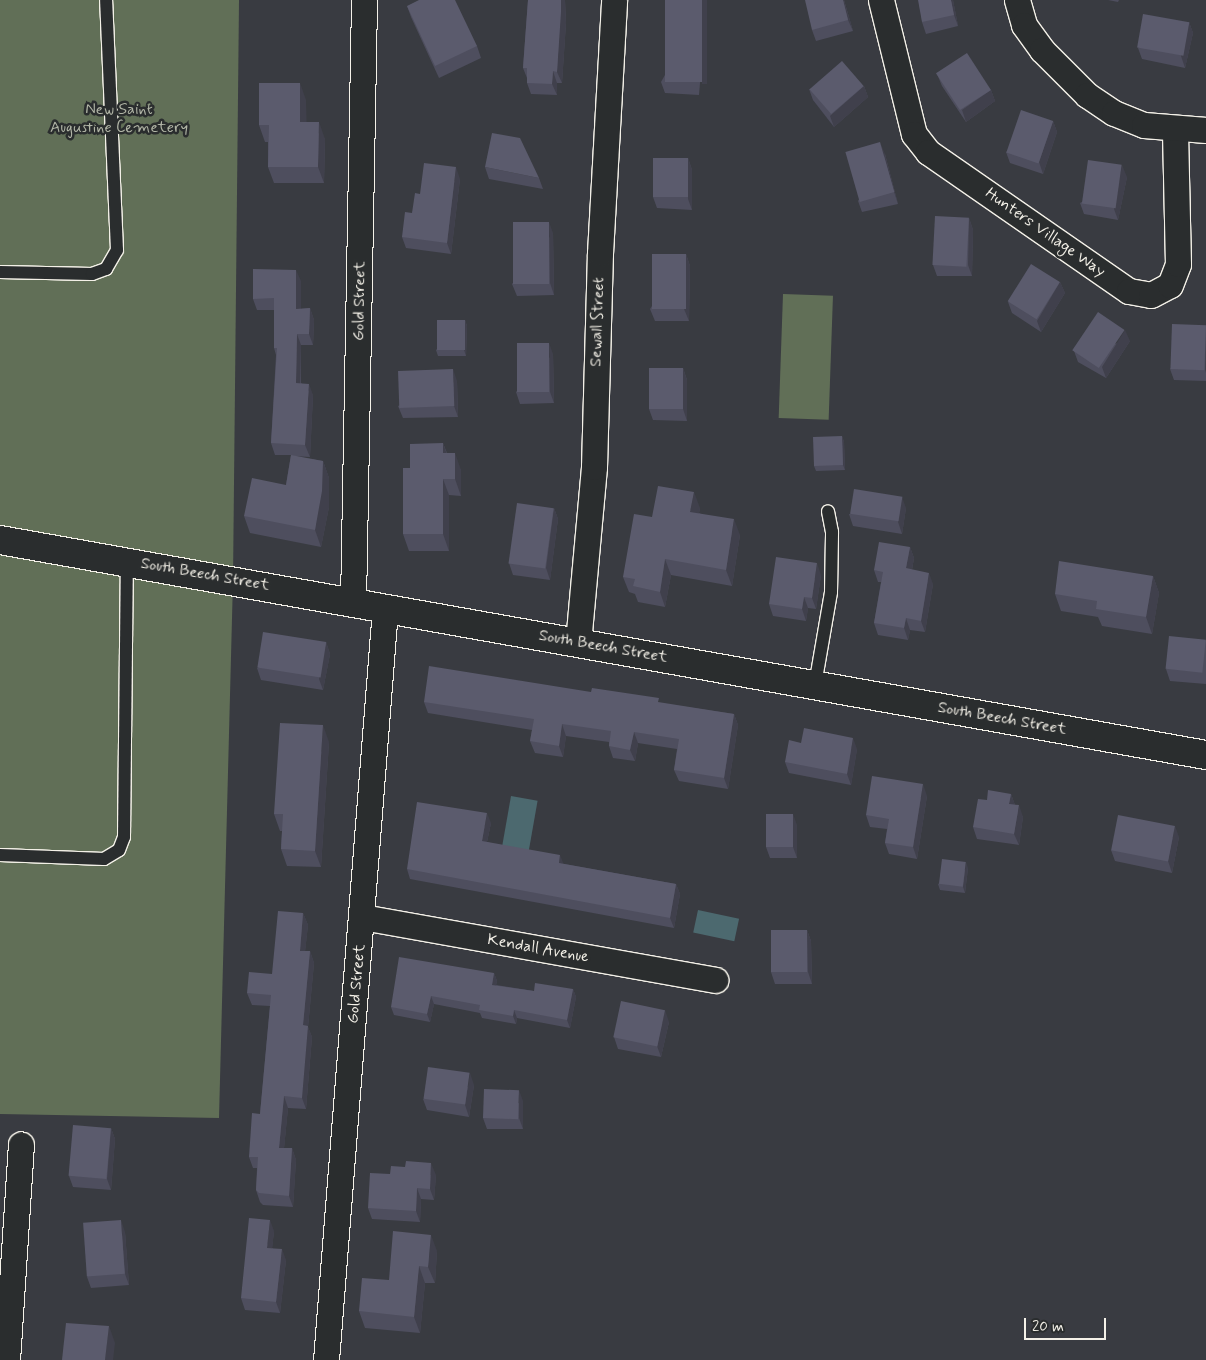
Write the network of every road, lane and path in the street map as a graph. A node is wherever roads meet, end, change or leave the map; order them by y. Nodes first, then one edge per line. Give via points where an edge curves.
1 (106, 0) edge
2 (364, 0) edge
3 (614, 0) edge
4 (881, 0) edge
5 (1017, 0) edge
6 (1175, 130) junction
7 (1206, 130) edge
8 (0, 272) edge
9 (828, 511) dead end
10 (0, 540) edge
11 (127, 562) junction
12 (353, 602) junction
13 (385, 608) junction
14 (578, 643) junction
15 (816, 685) junction
16 (1206, 755) edge
17 (0, 854) edge
18 (362, 917) junction
19 (714, 980) dead end
20 (21, 1144) dead end
21 (7, 1267) edge
22 (7, 1360) edge
23 (326, 1360) edge

1 - 8 lane via 117,250 106,269 92,274
2 - 12 street, Gold Street
3 - 14 street, Sewall Street via 601,225 594,467
4 - 6 street, Hunters Village Way via 914,134 928,152 1129,291 1151,295 1170,285 1178,264
5 - 6 street via 1024,25 1053,62 1087,95 1129,119
6 - 7 street
9 - 15 lane via 832,532 831,592
10 - 11 street, South Beech Street
11 - 12 street, South Beech Street
11 - 17 lane via 124,837 119,850 104,859
12 - 13 street, South Beech Street
13 - 14 street, South Beech Street
13 - 18 street, Gold Street
14 - 15 street, South Beech Street
15 - 16 street, South Beech Street
18 - 19 street, Kendall Avenue
18 - 23 street, Gold Street
20 - 21 street
21 - 22 street

